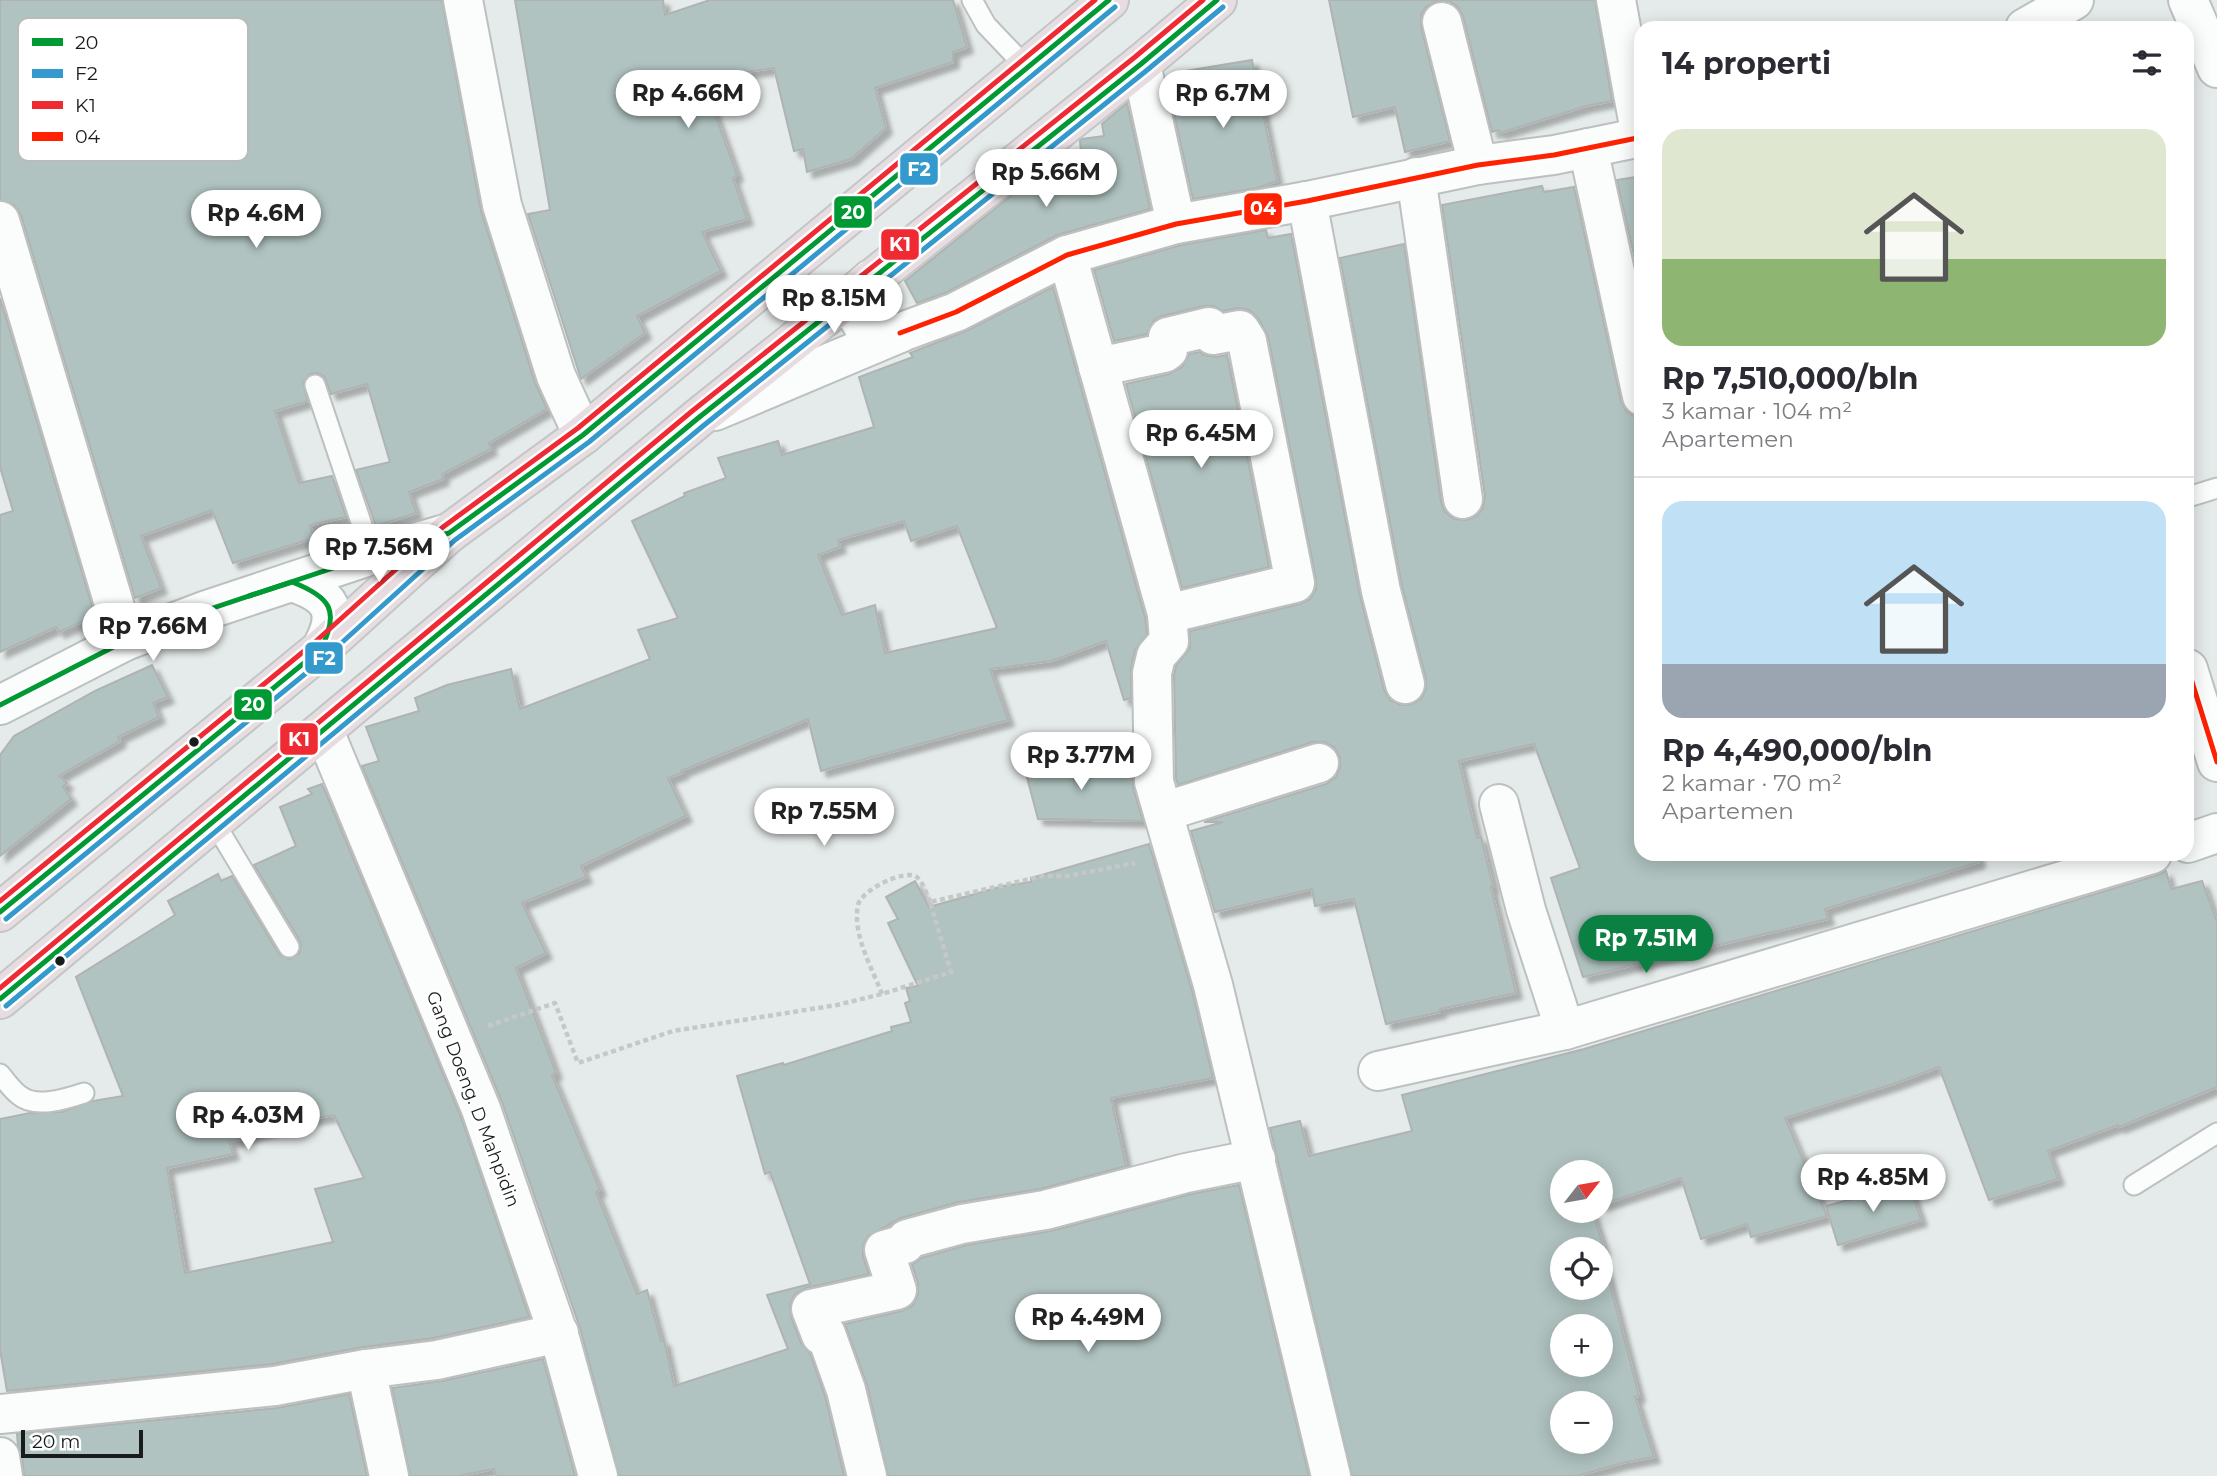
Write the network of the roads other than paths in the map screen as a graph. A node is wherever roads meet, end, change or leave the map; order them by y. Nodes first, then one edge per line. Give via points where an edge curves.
1 (463, 0) edge
2 (972, 0) edge
3 (1109, 0) edge
4 (1217, 0) edge
5 (1616, 0) edge
6 (2074, 0) edge
7 (2188, 0) edge
8 (2037, 21) edge
9 (1442, 22) dead end
10 (1141, 64) junction
11 (1027, 68) junction
12 (2217, 68) edge
13 (1634, 95) edge
14 (1634, 139) edge
15 (1588, 148) junction
16 (1478, 165) junction
17 (1416, 177) junction
18 (1307, 201) junction
19 (0, 220) edge
20 (1177, 224) junction
21 (1067, 255) junction
22 (871, 279) junction
23 (901, 333) junction
24 (1634, 359) edge
25 (1098, 367) junction
26 (315, 385) dead end
27 (697, 419) junction
28 (583, 435) junction
29 (2217, 488) edge
30 (2194, 495) edge
31 (1463, 499) dead end
32 (449, 533) junction
33 (372, 555) junction
34 (292, 582) junction
35 (1167, 614) junction
36 (125, 641) junction
37 (321, 649) junction
38 (1405, 684) dead end
39 (2194, 688) edge
40 (0, 705) edge
41 (324, 731) junction
42 (2217, 762) edge
43 (1319, 763) dead end
44 (1499, 804) dead end
45 (1163, 812) junction
46 (214, 822) junction
47 (2217, 833) edge
48 (2194, 841) edge
49 (2129, 861) edge
50 (0, 912) edge
51 (289, 947) dead end
52 (0, 999) edge
53 (1565, 1030) junction
54 (1378, 1071) dead end
55 (0, 1074) edge
56 (83, 1093) dead end
57 (2217, 1133) edge
58 (1256, 1159) junction
59 (2134, 1185) dead end
60 (559, 1333) junction
61 (366, 1369) junction
62 (0, 1415) edge
63 (0, 1457) edge
64 (3, 1476) edge
65 (389, 1476) edge
66 (597, 1476) edge
67 (867, 1476) edge
68 (1331, 1476) edge

1 - 28 street via 502,205 556,376
2 - 11 lane via 986,26
3 - 11 highway
4 - 10 highway
5 - 13 street
6 - 8 street
7 - 12 street
9 - 16 street
10 - 20 street
10 - 22 highway
11 - 28 highway
14 - 15 street
15 - 16 street
15 - 24 street
16 - 17 street
17 - 18 street
17 - 31 street
18 - 20 street
18 - 38 street via 1360,488
19 - 36 street
20 - 21 street
21 - 23 street via 956,312
21 - 25 street
22 - 23 street via 861,288 856,314 874,334 888,337
22 - 27 highway
23 - 27 street
25 - 35 street
25 - 35 street via 1164,353 1168,337 1209,327 1217,336 1240,330 1247,341 1295,583
26 - 33 lane
27 - 41 highway
28 - 32 highway
29 - 30 lane
32 - 33 street
32 - 37 highway
33 - 34 street
34 - 36 street
34 - 37 street via 321,594 330,606 334,620
35 - 45 street via 1169,641 1156,656 1152,673 1154,782
36 - 40 street
37 - 50 highway
39 - 42 street
41 - 46 highway
41 - 60 street, Gang Doeng. D Mahpidin via 481,1110
43 - 45 street
44 - 53 street via 1526,910
45 - 58 street via 1213,985
46 - 51 lane
46 - 52 highway
47 - 48 street
49 - 53 street
53 - 54 street
55 - 56 lane via 28,1100 64,1100
57 - 59 lane
58 - 67 street via 907,1239 905,1244 884,1250 897,1290 810,1309 821,1335 826,1334 846,1390
58 - 68 street
60 - 61 street via 437,1360
60 - 66 street, Gang Doeng. D Mahpidin
61 - 62 street via 275,1386
61 - 65 street
63 - 64 street

